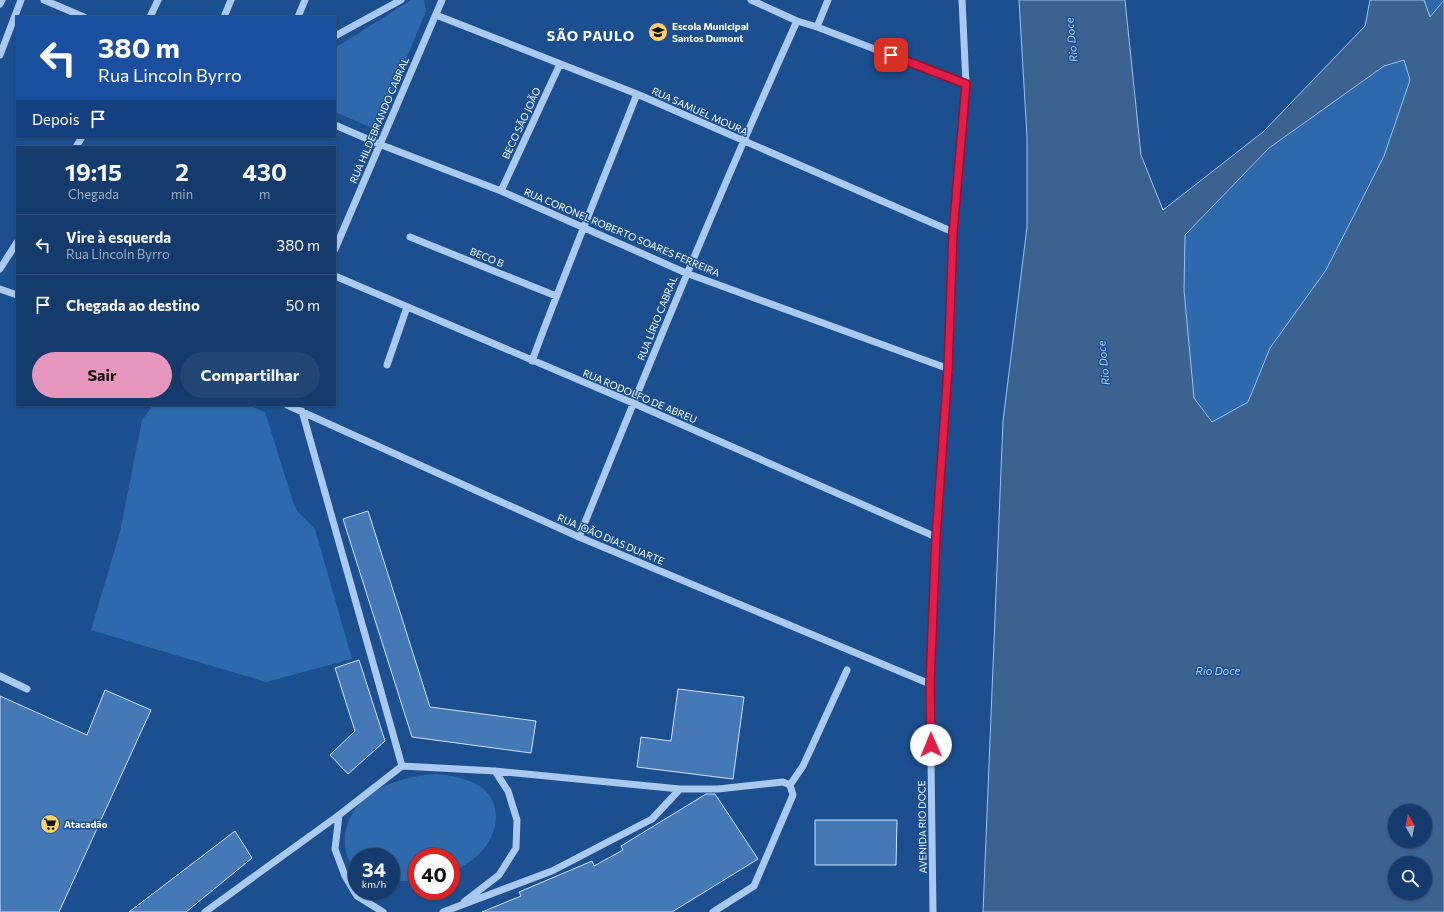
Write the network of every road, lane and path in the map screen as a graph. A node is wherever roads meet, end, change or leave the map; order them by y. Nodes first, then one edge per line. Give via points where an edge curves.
1 (2, 0) edge
2 (21, 0) edge
3 (44, 0) edge
4 (158, 0) edge
5 (231, 0) edge
6 (305, 0) edge
7 (401, 0) edge
8 (442, 0) edge
9 (751, 0) edge
10 (828, 0) edge
11 (962, 0) edge
12 (0, 4) edge
13 (436, 15) junction
14 (82, 16) edge
15 (150, 16) edge
16 (224, 16) edge
17 (298, 16) edge
18 (797, 21) junction
19 (817, 27) junction
20 (336, 35) edge
21 (0, 55) edge
22 (560, 64) junction
23 (966, 84) junction
24 (637, 94) junction
25 (336, 125) edge
26 (742, 141) junction
27 (379, 144) junction
28 (501, 191) junction
29 (584, 228) junction
30 (953, 232) junction
31 (410, 237) dead end
32 (16, 244) edge
33 (336, 247) edge
34 (0, 269) edge
35 (686, 272) junction
36 (336, 276) edge
37 (0, 289) edge
38 (16, 296) edge
39 (556, 296) junction
40 (407, 307) junction
41 (532, 361) junction
42 (387, 366) dead end
43 (948, 369) junction
44 (633, 404) junction
45 (290, 406) edge
46 (302, 411) junction
47 (579, 537) junction
48 (936, 537) junction
49 (847, 670) dead end
50 (0, 676) edge
51 (930, 684) junction
52 (27, 689) dead end
53 (402, 766) junction
54 (495, 771) junction
55 (790, 785) junction
56 (680, 789) junction
57 (340, 815) junction
58 (459, 906) junction
59 (205, 912) edge
60 (383, 912) edge
61 (444, 912) edge
62 (713, 912) edge
63 (933, 912) edge

1 - 12 street
2 - 21 street
3 - 14 street
4 - 15 street
5 - 16 street
6 - 17 street
7 - 20 street
8 - 13 street, RUA HILDEBRANDO CABRAL
9 - 18 street
10 - 19 street
11 - 23 street, AVENIDA RIO DOCE
13 - 22 street, RUA SAMUEL MOURA
13 - 27 street, RUA HILDEBRANDO CABRAL
18 - 19 street
18 - 26 street, RUA LÍRIO CABRAL
19 - 23 street
22 - 24 street, RUA SAMUEL MOURA
22 - 28 street, BECO SÃO JOÃO
23 - 30 street, AVENIDA RIO DOCE
24 - 26 street, RUA SAMUEL MOURA
24 - 29 street
25 - 27 street, RUA CORONEL ROBERTO SOARES FERREIRA
26 - 30 street, RUA SAMUEL MOURA
26 - 35 street, RUA LÍRIO CABRAL
27 - 28 street, RUA CORONEL ROBERTO SOARES FERREIRA
27 - 33 street, RUA HILDEBRANDO CABRAL
28 - 29 street, RUA CORONEL ROBERTO SOARES FERREIRA
29 - 35 street, RUA CORONEL ROBERTO SOARES FERREIRA
29 - 39 street
30 - 43 street, AVENIDA RIO DOCE
31 - 39 street, BECO B
32 - 34 street
35 - 43 street, RUA CORONEL ROBERTO SOARES FERREIRA
35 - 44 street, RUA LÍRIO CABRAL
36 - 40 street, RUA RODOLFO DE ABREU
37 - 38 street
39 - 41 street
40 - 41 street, RUA RODOLFO DE ABREU
40 - 42 street
41 - 44 street, RUA RODOLFO DE ABREU
43 - 48 street, AVENIDA RIO DOCE
44 - 47 street, RUA LÍRIO CABRAL
44 - 48 street, RUA RODOLFO DE ABREU
45 - 46 street, RUA JOÃO DIAS DUARTE
46 - 47 street, RUA JOÃO DIAS DUARTE
46 - 53 street
47 - 51 street, RUA JOÃO DIAS DUARTE
48 - 51 street, AVENIDA RIO DOCE
49 - 55 street via 803,766
50 - 52 street
51 - 63 street, AVENIDA RIO DOCE
53 - 54 street
53 - 57 street
54 - 56 street
54 - 58 street via 508,791 517,820 516,848 498,875
55 - 56 street via 783,782 718,789
55 - 62 street via 794,795 754,886
56 - 58 street via 652,819 552,871
57 - 59 street
57 - 60 street via 335,849 345,876 357,896
58 - 61 street

